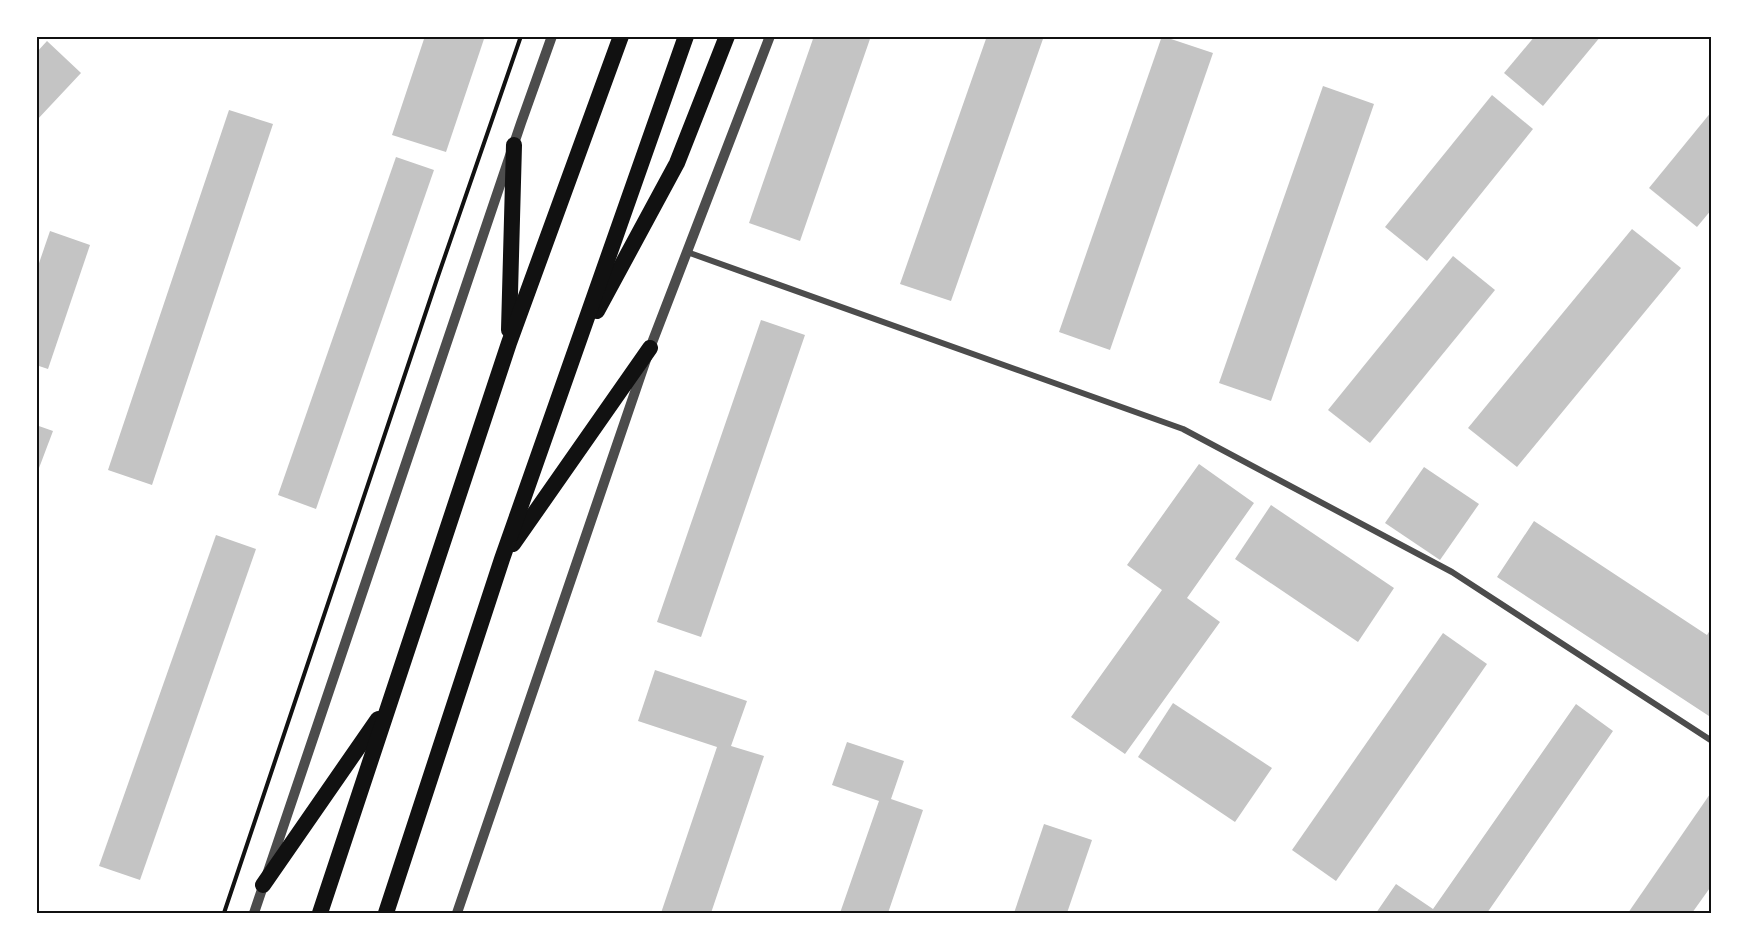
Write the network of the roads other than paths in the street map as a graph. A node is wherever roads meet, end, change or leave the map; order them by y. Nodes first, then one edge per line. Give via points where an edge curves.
1 (552, 36) edge
2 (621, 36) edge
3 (686, 36) edge
4 (727, 36) edge
5 (770, 36) edge
6 (514, 145) junction
7 (687, 252) junction
8 (509, 344) junction
9 (650, 348) junction
10 (571, 360) junction
11 (502, 559) junction
12 (388, 704) junction
13 (1712, 741) edge
14 (263, 885) junction
15 (387, 911) edge
16 (254, 913) edge
17 (320, 913) edge
18 (457, 913) edge

1 - 6 street
2 - 8 highway
3 - 10 highway
4 - 10 highway via 677,163
5 - 7 street
6 - 8 highway
6 - 14 street
7 - 9 street
7 - 13 street via 1183,429 1452,572
8 - 12 highway
9 - 11 highway
9 - 18 street
10 - 11 highway
11 - 15 highway
12 - 14 highway
12 - 17 highway
14 - 16 street

